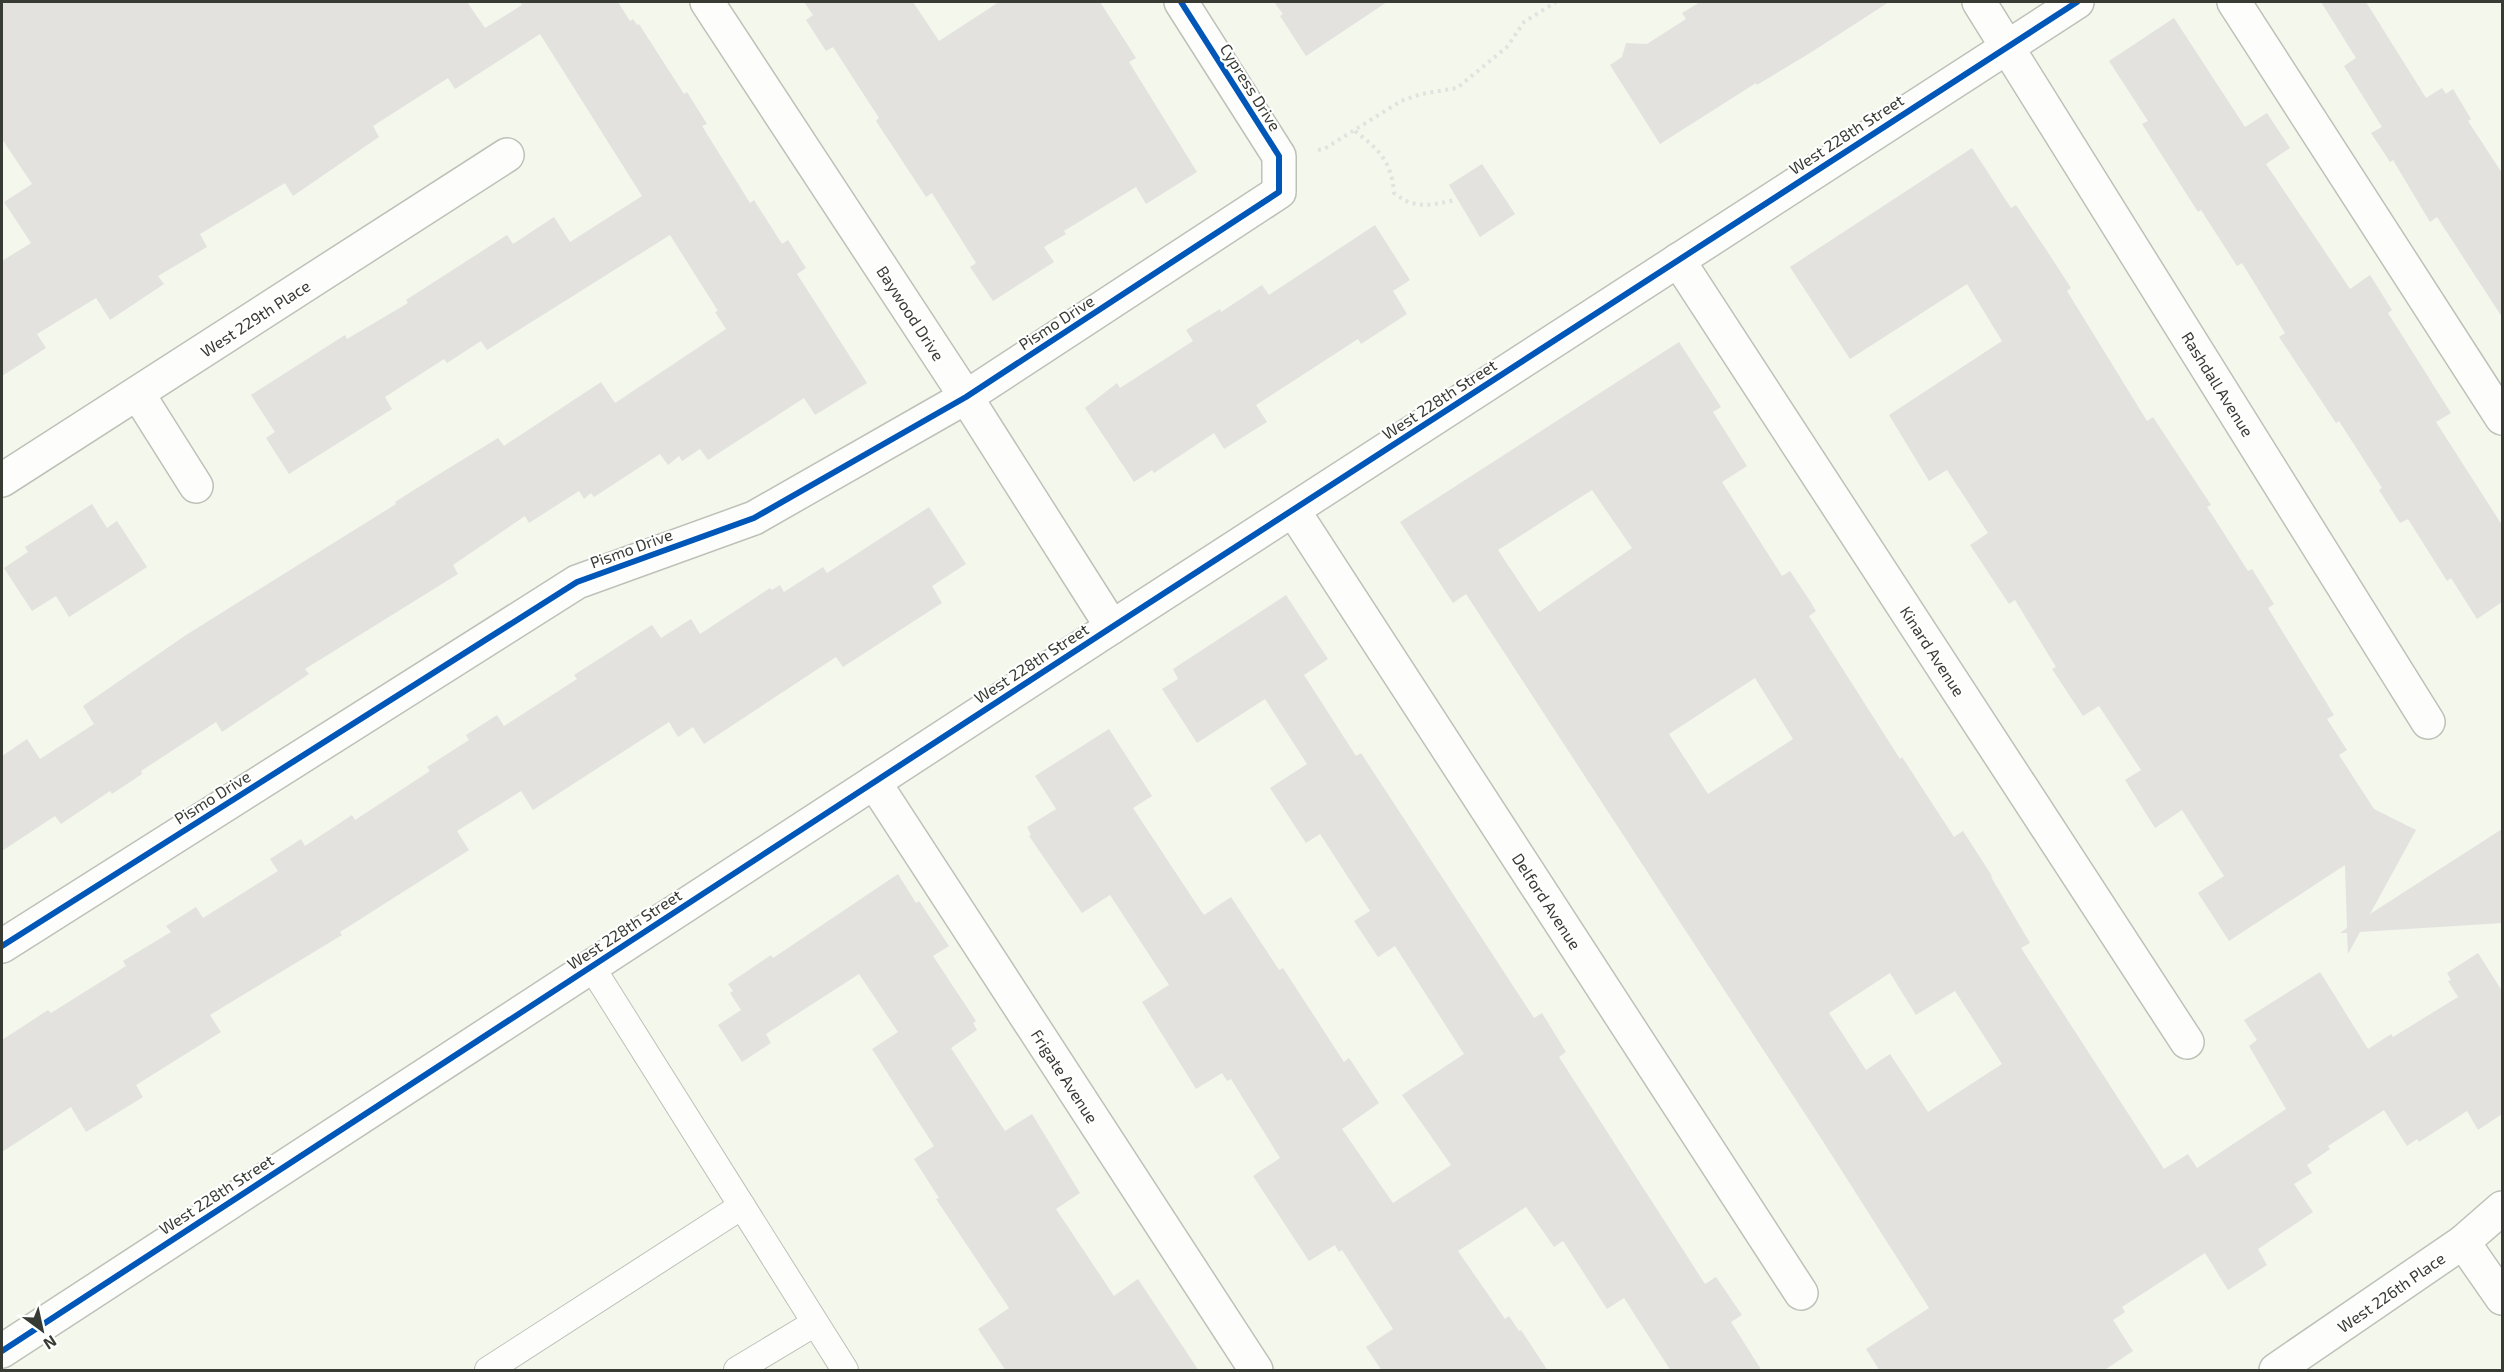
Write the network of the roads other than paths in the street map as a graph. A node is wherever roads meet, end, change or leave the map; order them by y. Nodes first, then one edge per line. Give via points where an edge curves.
1 (707, 2) edge
2 (1181, 2) edge
3 (1979, 2) edge
4 (2077, 2) edge
5 (2234, 2) edge
6 (2007, 46) junction
7 (507, 155) dead end
8 (1279, 192) joint
9 (1678, 260) junction
10 (138, 394) junction
11 (966, 397) junction
12 (2502, 418) edge
13 (2, 480) edge
14 (196, 486) dead end
15 (1293, 510) junction
16 (1112, 627) junction
17 (2428, 722) dead end
18 (874, 782) junction
19 (2, 946) edge
20 (591, 966) junction
21 (2187, 1042) dead end
22 (742, 1206) junction
23 (2502, 1208) edge
24 (2463, 1242) junction
25 (1801, 1293) dead end
26 (2502, 1298) edge
27 (815, 1323) junction
28 (2, 1351) edge
29 (488, 1371) edge
30 (737, 1371) edge
31 (845, 1371) edge
32 (1256, 1371) edge
33 (2276, 1371) edge

1 - 11 street, Baywood Drive
2 - 8 street, Cypress Drive via 1279,156
3 - 6 street, Rashdall Avenue
4 - 6 street, West 228th Street
5 - 12 street
6 - 9 street, West 228th Street
6 - 17 street, Rashdall Avenue
7 - 10 street, West 229th Place
8 - 11 street, Pismo Drive
9 - 15 street, West 228th Street
9 - 21 street, Kinard Avenue
10 - 13 street, West 229th Place
10 - 14 street
11 - 16 street, Baywood Drive
11 - 19 street, Pismo Drive via 754,518 578,582
15 - 16 street, West 228th Street
15 - 25 street, Delford Avenue
16 - 18 street, West 228th Street
18 - 20 street, West 228th Street
18 - 32 street, Frigate Avenue
20 - 22 lane
20 - 28 street, West 228th Street
22 - 27 lane
22 - 29 lane
23 - 24 street, West 226th Place
24 - 26 street
24 - 33 street, West 226th Place
27 - 30 lane
27 - 31 lane

